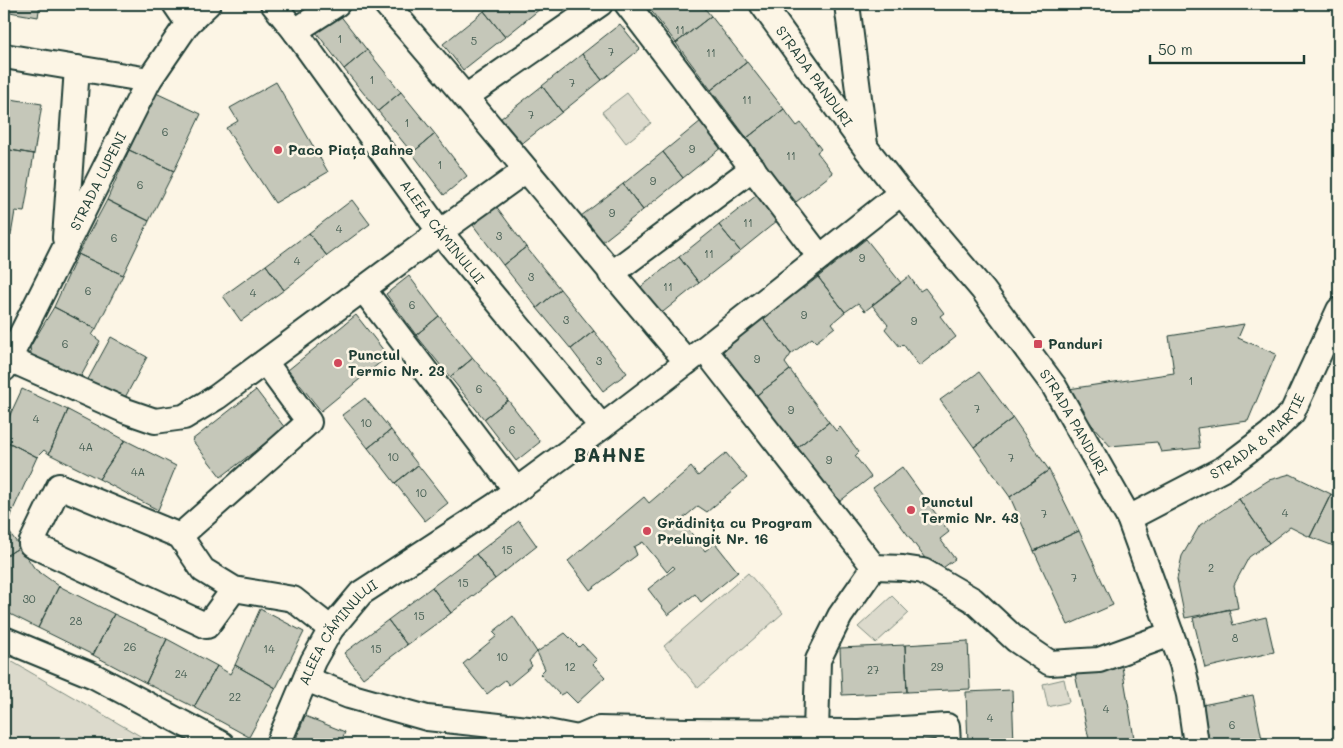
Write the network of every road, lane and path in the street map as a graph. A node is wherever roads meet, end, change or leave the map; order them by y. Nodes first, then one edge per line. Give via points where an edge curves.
1 (175, 4) edge
2 (208, 4) edge
3 (274, 4) edge
4 (337, 4) edge
5 (386, 4) edge
6 (600, 4) edge
7 (627, 4) edge
8 (762, 4) edge
9 (847, 4) edge
10 (188, 23) junction
11 (295, 31) junction
12 (4, 56) edge
13 (77, 68) junction
14 (149, 80) junction
15 (467, 96) junction
16 (865, 147) junction
17 (753, 168) junction
18 (526, 170) junction
19 (901, 193) junction
20 (440, 232) junction
21 (64, 250) junction
22 (820, 257) junction
23 (612, 274) junction
24 (363, 289) junction
25 (1339, 310) edge
26 (696, 356) junction
27 (265, 362) junction
28 (6, 364) edge
29 (602, 427) junction
30 (516, 490) junction
31 (1129, 518) junction
32 (180, 536) junction
33 (874, 567) junction
34 (234, 589) junction
35 (331, 629) junction
36 (1171, 634) junction
37 (4, 639) edge
38 (306, 679) junction
39 (816, 732) junction
40 (199, 738) edge
41 (578, 741) edge
42 (222, 744) edge
43 (278, 744) edge
44 (948, 744) edge
45 (1196, 744) edge

1 - 10 street
2 - 10 street, STRADA LUPENI
3 - 11 street, ALEEA CĂMINULUI
4 - 11 street
5 - 15 street
6 - 15 street
7 - 17 street
8 - 16 street, STRADA PANDURI
9 - 16 street, STRADA PANDURI
10 - 14 street, STRADA LUPENI
11 - 20 street, ALEEA CĂMINULUI
12 - 13 street
13 - 14 street
13 - 21 street
14 - 21 street, STRADA LUPENI
15 - 18 street
16 - 19 street, STRADA PANDURI
17 - 22 street
17 - 23 street
18 - 20 street
18 - 23 street
19 - 22 street, ALEEA CĂMINULUI
19 - 31 street, STRADA PANDURI via 983,290 1054,386
20 - 24 street
20 - 29 street, ALEEA CĂMINULUI
21 - 28 street, STRADA LUPENI
22 - 26 street, ALEEA CĂMINULUI
23 - 26 street
24 - 27 street
24 - 30 street
25 - 31 street, STRADA 8 MARTIE via 1292,413 1226,468
26 - 29 street, ALEEA CĂMINULUI
26 - 33 street
27 - 28 street via 184,417 155,420
27 - 32 street via 309,422
29 - 30 street, ALEEA CĂMINULUI
30 - 35 street, ALEEA CĂMINULUI via 361,593
31 - 36 street, STRADA PANDURI
32 - 34 street via 203,570
32 - 34 street via 59,486 31,544 207,626
33 - 36 street via 923,571 972,600 1016,640 1050,663 1099,660
33 - 39 street via 840,616 818,660
34 - 35 street via 293,599
35 - 38 street, ALEEA CĂMINULUI
36 - 45 street, STRADA PANDURI via 1182,664
37 - 40 street via 94,676
38 - 41 street via 348,696 427,718 537,730
38 - 43 street, ALEEA CĂMINULUI
39 - 41 street via 599,728
39 - 44 street via 948,726
40 - 42 street

